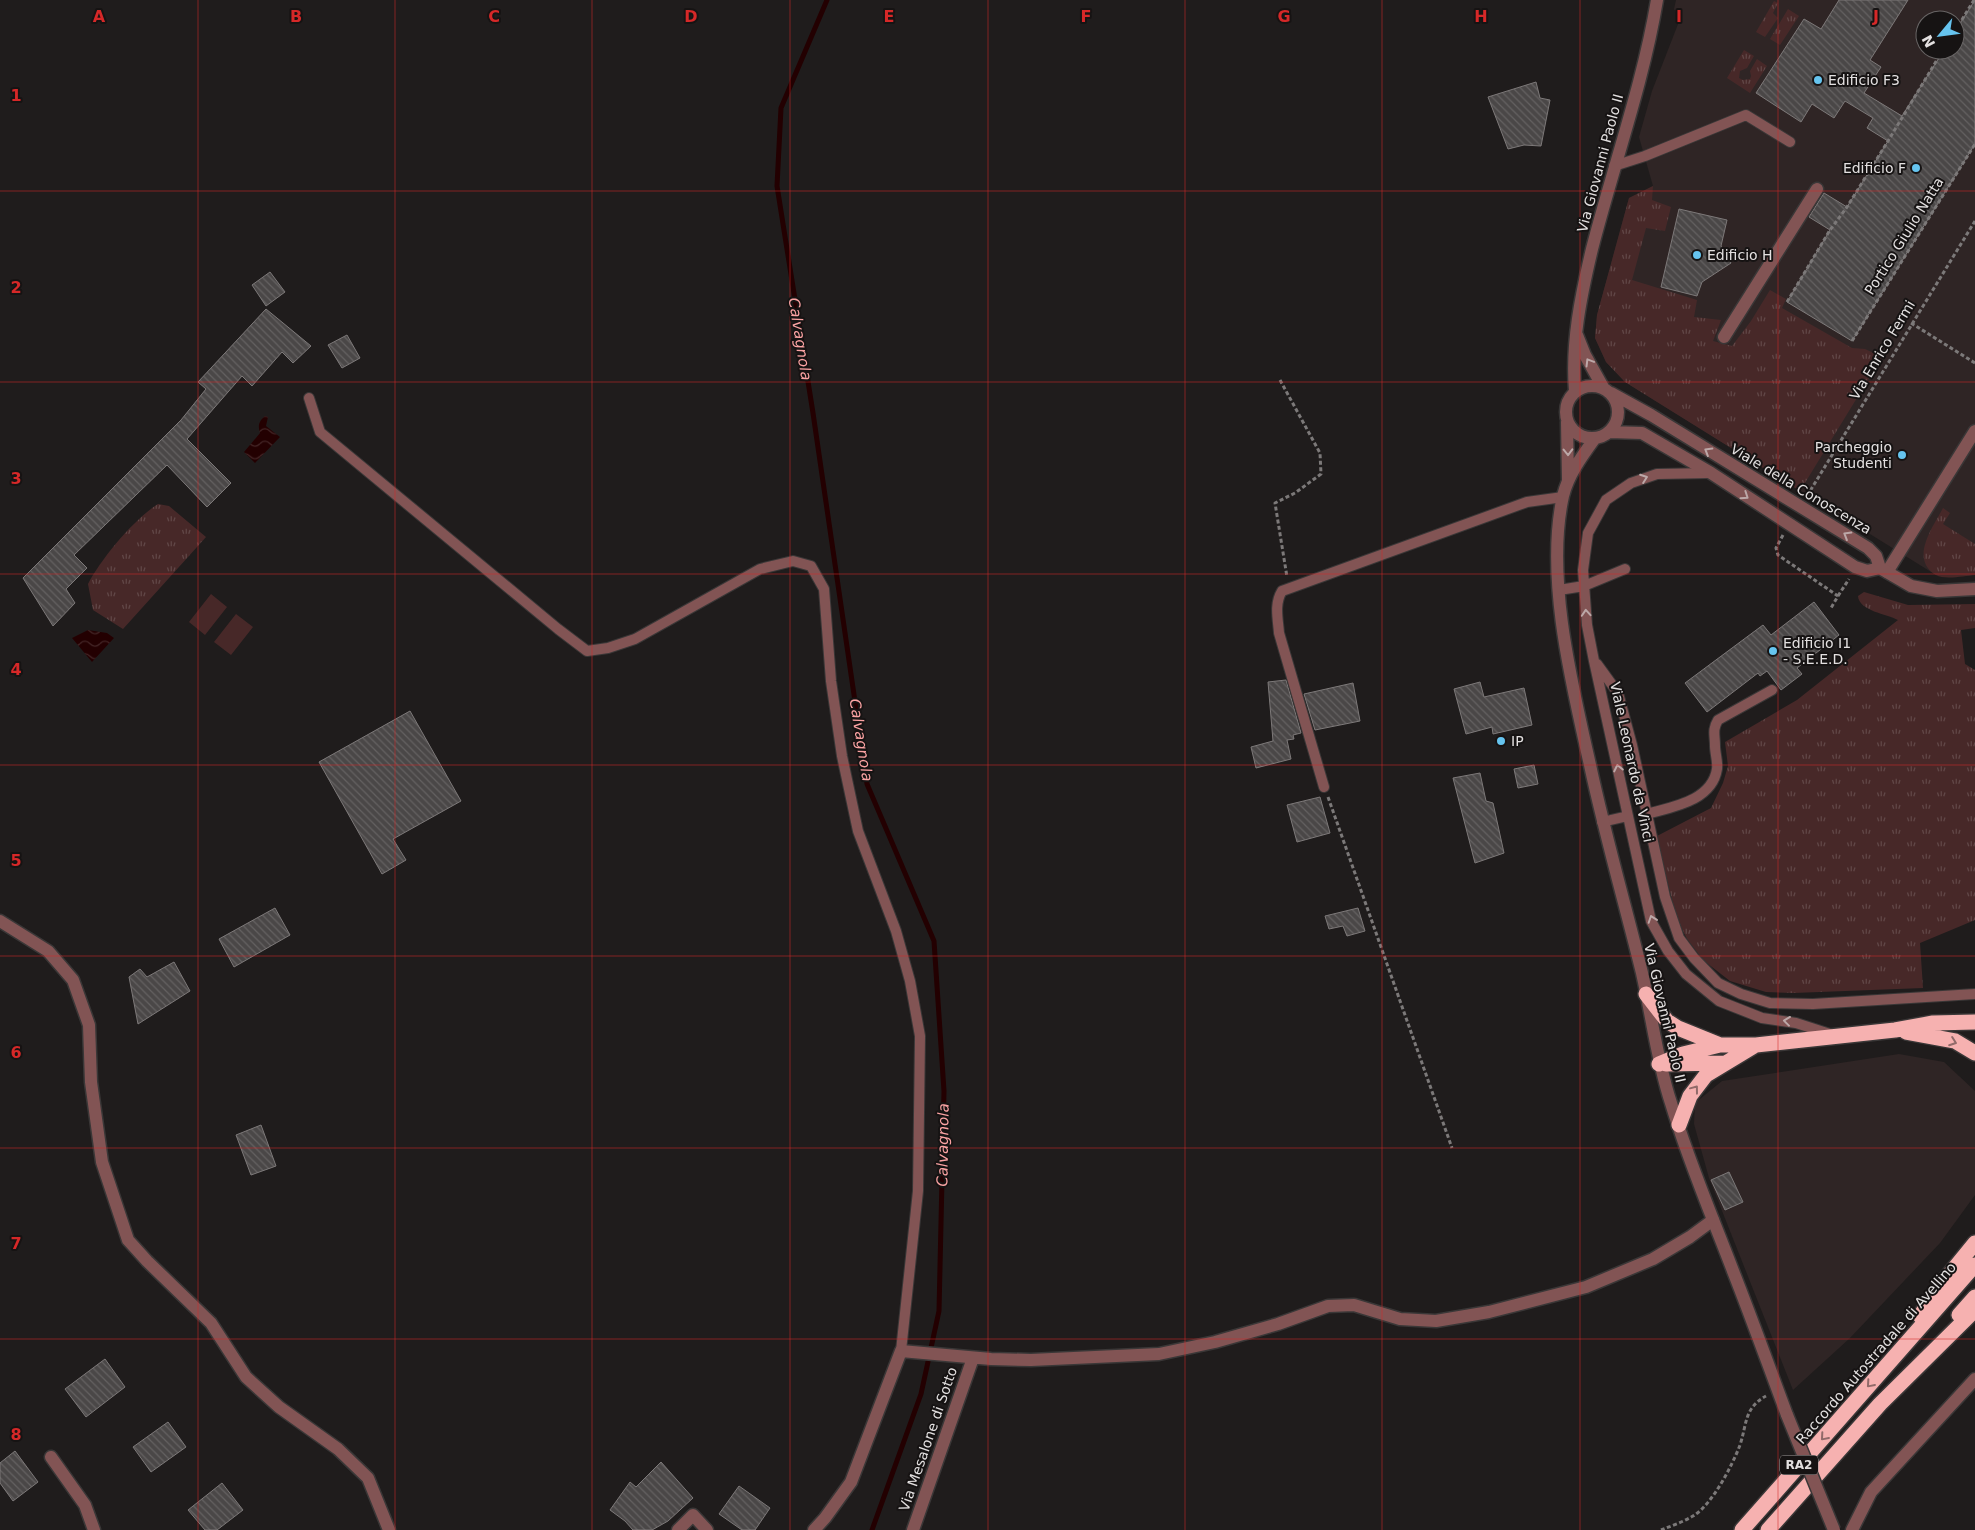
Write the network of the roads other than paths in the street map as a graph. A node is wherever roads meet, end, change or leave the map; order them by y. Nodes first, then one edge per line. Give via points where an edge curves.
1 (1657, 0) edge
2 (1790, 142) dead end
3 (1614, 166) junction
4 (1817, 189) dead end
5 (1576, 334) junction
6 (1724, 337) dead end
7 (1575, 391) junction
8 (1607, 391) junction
9 (309, 398) dead end
10 (1567, 422) junction
11 (1975, 431) edge
12 (1609, 432) junction
13 (1595, 438) junction
14 (1711, 473) junction
15 (1568, 481) junction
16 (1563, 497) junction
17 (1625, 569) dead end
18 (1884, 570) junction
19 (1584, 586) junction
20 (1975, 589) edge
21 (1559, 590) junction
22 (1594, 661) junction
23 (1772, 690) dead end
24 (1324, 788) road end
25 (1647, 814) junction
26 (1628, 816) junction
27 (1602, 822) junction
28 (0, 921) edge
29 (1646, 994) junction
30 (1975, 994) edge
31 (1975, 1022) edge
32 (1895, 1030) junction
33 (1834, 1035) junction
34 (1720, 1045) junction
35 (1756, 1045) junction
36 (1975, 1053) edge
37 (1724, 1063) junction
38 (1659, 1064) junction
39 (1679, 1125) junction
40 (1713, 1220) junction
41 (1975, 1243) edge
42 (1975, 1266) edge
43 (1975, 1297) edge
44 (1975, 1310) edge
45 (907, 1352) junction
46 (970, 1357) junction
47 (1893, 1358) junction
48 (1975, 1379) edge
49 (1881, 1403) junction
50 (52, 1457) dead end
51 (94, 1530) edge
52 (389, 1530) edge
53 (678, 1530) edge
54 (707, 1530) edge
55 (814, 1530) edge
56 (912, 1530) edge
57 (1742, 1530) edge
58 (1768, 1530) edge
59 (1834, 1530) edge
60 (1852, 1530) edge

1 - 3 street, Via Giovanni Paolo II via 1640,77
2 - 3 lane via 1746,114
3 - 5 street, Via Giovanni Paolo II via 1583,286
4 - 6 street
5 - 7 street, Via Giovanni Paolo II
8 -> 5 street
7 - 8 street via 1589,386
7 - 10 street via 1566,406
8 - 12 street via 1616,400 1618,418
18 -> 8 street, Viale della Conoscenza via 1868,548
9 - 45 lane via 320,432 587,650 608,648 635,639 760,569 793,562 810,566 824,589 831,681 858,831 896,932 910,981 920,1036 918,1191
10 - 13 street via 1578,435
10 -> 15 street, Via Giovanni Paolo II
11 - 18 street
12 - 13 street
12 - 14 street via 1642,433
13 - 15 street, Via Giovanni Paolo II
14 -> 18 street via 1855,567 1867,571
19 -> 14 lane, Viale Leonardo da Vinci via 1588,533 1606,500 1631,483 1657,474
15 - 16 street, Via Giovanni Paolo II
16 - 21 street, Via Giovanni Paolo II via 1557,549
16 - 24 lane via 1527,502 1282,591 1277,609 1280,633
17 - 19 lane
18 - 20 street via 1911,586 1937,591
19 - 21 lane
22 -> 19 lane, Viale Leonardo da Vinci
21 - 27 street, Via Giovanni Paolo II via 1579,717
22 - 25 lane via 1618,693
26 -> 22 lane, Viale Leonardo da Vinci
23 - 25 lane via 1718,720 1713,729 1717,767 1706,791 1690,801
25 - 30 lane via 1665,897 1679,938 1718,983 1770,1002 1813,1004
26 - 27 lane
33 -> 26 lane, Viale Leonardo da Vinci via 1796,1023 1762,1018 1719,1001 1686,974 1651,921
27 - 29 street, Via Giovanni Paolo II
28 - 52 street via 48,951 73,980 89,1025 91,1082 102,1162 128,1240 211,1323 246,1376 279,1407 338,1449 368,1478
29 - 34 highway via 1667,1021
29 - 38 street, Via Giovanni Paolo II
31 - 32 highway via 1933,1023
32 - 33 highway
32 -> 36 highway via 1955,1041
33 - 35 highway
34 - 35 highway
34 - 38 highway via 1692,1051
35 - 37 highway
37 - 38 highway
39 -> 37 highway via 1690,1096 1706,1075
38 - 39 street, Via Giovanni Paolo II
39 - 40 street, Via Giovanni Paolo II
40 - 46 street via 1653,1259 1586,1287 1488,1312 1436,1321 1400,1319 1354,1305 1328,1306 1215,1342 1159,1354 1031,1360
40 - 59 street, Via Giovanni Paolo II, bridge
41 - 47 highway via 1944,1281
42 - 47 highway, Raccordo Autostradale di Avellino / RA2
43 - 49 highway, RA2
44 - 49 highway
45 - 46 street
45 - 55 street via 851,1482
46 - 56 street, Via Mesalone di Sotto
47 -> 57 highway, Raccordo Autostradale di Avellino / RA2
48 - 60 street via 1871,1492
49 - 58 highway, RA2
50 - 51 street via 85,1505
53 - 54 street via 693,1515

